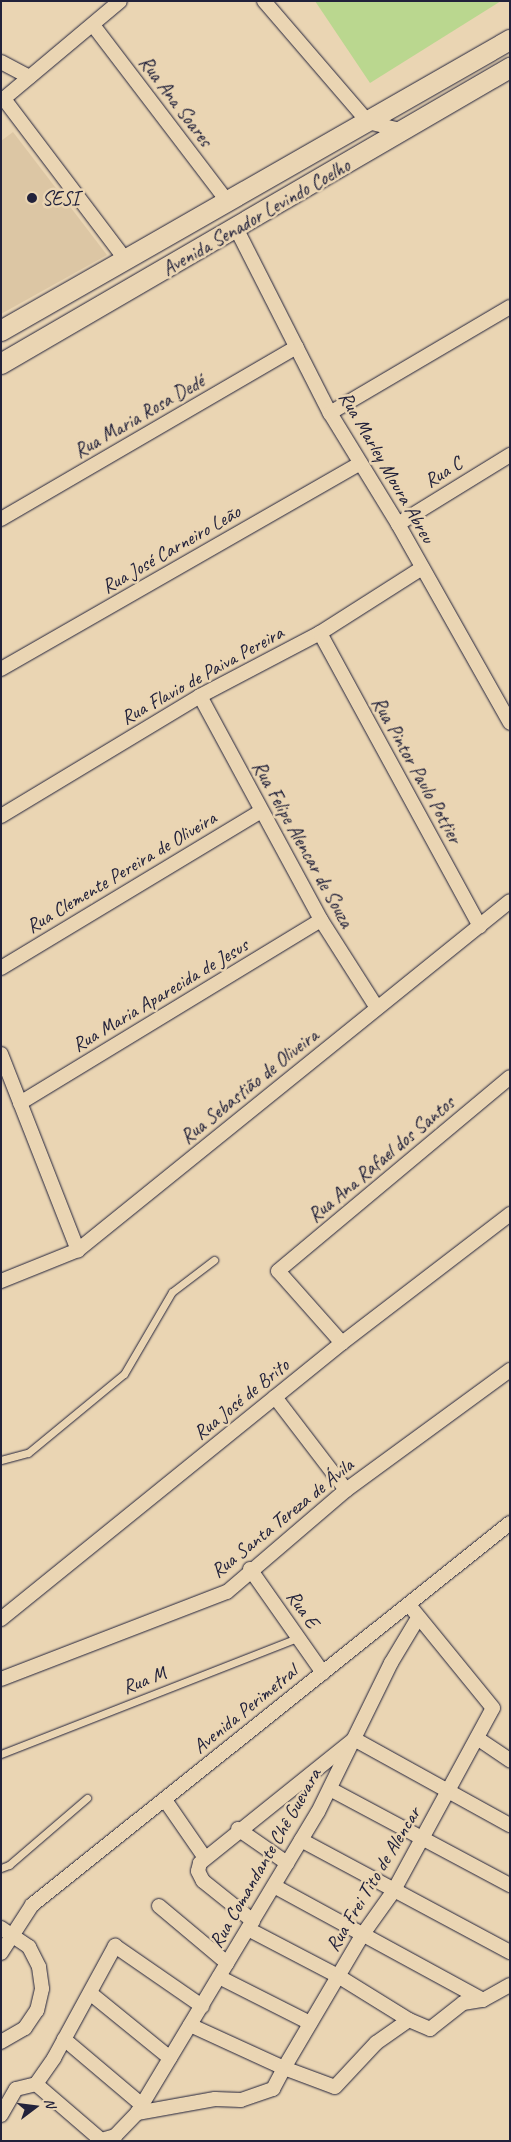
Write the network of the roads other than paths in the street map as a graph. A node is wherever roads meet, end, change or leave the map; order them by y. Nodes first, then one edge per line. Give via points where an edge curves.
1 (120, 1) edge
2 (264, 1) edge
3 (94, 25) junction
4 (510, 40) edge
5 (1, 62) edge
6 (510, 68) edge
7 (29, 77) junction
8 (3, 100) edge
9 (368, 122) junction
10 (404, 131) junction
11 (228, 201) junction
12 (236, 228) junction
13 (125, 259) junction
14 (510, 307) edge
15 (1, 331) edge
16 (297, 346) junction
17 (1, 364) edge
18 (330, 413) junction
19 (510, 455) edge
20 (360, 463) junction
21 (1, 519) edge
22 (398, 524) junction
23 (422, 568) junction
24 (320, 632) junction
25 (1, 669) edge
26 (200, 696) junction
27 (510, 723) edge
28 (261, 811) junction
29 (1, 816) edge
30 (510, 901) edge
31 (321, 920) junction
32 (480, 926) junction
33 (1, 968) edge
34 (377, 1008) junction
35 (1, 1054) edge
36 (510, 1077) edge
37 (20, 1103) junction
38 (510, 1214) edge
39 (78, 1250) junction
40 (214, 1260) dead end
41 (1, 1281) edge
42 (342, 1344) junction
43 (510, 1370) edge
44 (275, 1397) junction
45 (1, 1460) edge
46 (346, 1490) junction
47 (510, 1523) edge
48 (250, 1569) junction
49 (408, 1605) junction
50 (418, 1618) junction
51 (1, 1620) edge
52 (299, 1637) junction
53 (323, 1673) junction
54 (1, 1680) edge
55 (477, 1738) junction
56 (354, 1739) junction
57 (1, 1754) edge
58 (510, 1760) edge
59 (330, 1789) junction
60 (448, 1791) junction
61 (88, 1798) dead end
62 (165, 1800) junction
63 (510, 1825) edge
64 (238, 1829) junction
65 (420, 1839) junction
66 (301, 1840) junction
67 (201, 1862) junction
68 (288, 1863) junction
69 (1, 1868) edge
70 (274, 1886) junction
71 (510, 1886) edge
72 (393, 1892) junction
73 (159, 1906) dead end
74 (250, 1925) junction
75 (7, 1930) edge
76 (363, 1934) junction
77 (510, 1952) edge
78 (1, 1953) edge
79 (227, 1963) junction
80 (338, 1976) junction
81 (219, 1977) junction
82 (510, 1985) edge
83 (90, 1993) junction
84 (483, 2000) junction
85 (202, 2006) junction
86 (410, 2020) junction
87 (310, 2024) junction
88 (190, 2025) junction
89 (64, 2040) junction
90 (1, 2042) edge
91 (170, 2058) junction
92 (284, 2068) junction
93 (36, 2084) junction
94 (140, 2109) junction
95 (1, 2115) edge
96 (99, 2140) edge

1 - 3 street
2 - 9 street
3 - 7 street
3 - 11 street, Rua Ana Soares
4 - 9 street, Avenida Senador Levindo Coelho
5 - 7 street
6 - 10 street, Avenida Senador Levindo Coelho
7 - 8 street
8 - 13 street
9 - 10 street
9 - 11 street, Avenida Senador Levindo Coelho
10 - 12 street, Avenida Senador Levindo Coelho
11 - 13 street, Avenida Senador Levindo Coelho
12 - 16 street, Rua Marley Moura Abreu
12 - 17 street, Avenida Senador Levindo Coelho
13 - 15 street, Avenida Senador Levindo Coelho
14 - 18 street
16 - 18 street, Rua Marley Moura Abreu
16 - 21 street, Rua Maria Rosa Dedé
18 - 20 street, Rua Marley Moura Abreu
19 - 22 street, Rua C
20 - 22 street, Rua Marley Moura Abreu
20 - 25 street, Rua José Carneiro Leão
22 - 23 street, Rua Marley Moura Abreu
23 - 24 street, Rua Flavio de Paiva Pereira
23 - 27 street, Rua Marley Moura Abreu
24 - 26 street, Rua Flavio de Paiva Pereira
24 - 32 street, Rua Pintor Paulo Pottier
26 - 28 street, Rua Felipe Alencar de Souza
26 - 29 street, Rua Flavio de Paiva Pereira
28 - 31 street, Rua Felipe Alencar de Souza
28 - 33 street, Rua Clemente Pereira de Oliveira
30 - 32 street, Rua Sebastião de Oliveira
31 - 34 street, Rua Felipe Alencar de Souza
31 - 37 street, Rua Maria Aparecida de Jesus
32 - 34 street, Rua Sebastião de Oliveira
34 - 39 street, Rua Sebastião de Oliveira
35 - 37 street
36 - 42 street, Rua Ana Rafael dos Santos via 278,1270
37 - 39 street
38 - 42 street, Rua José de Brito
39 - 41 street, Rua Sebastião de Oliveira
40 - 45 lane via 172,1292 124,1374 28,1453
42 - 44 street, Rua José de Brito
43 - 46 street, Rua Santa Tereza de Ávila
44 - 46 street
44 - 51 street, Rua José de Brito
46 - 48 street, Rua Santa Tereza de Ávila
47 - 49 street, Avenida Perimetral
48 - 52 street, Rua E
48 - 54 street, Rua Santa Tereza de Ávila via 227,1592
49 - 50 street
49 - 53 street, Avenida Perimetral
50 - 55 street, Rua Frei Tito de Alencar via 493,1708
50 - 56 street, Rua Comandante Chê Guevara via 391,1663
52 - 53 street, Rua E
52 - 57 lane, Rua M
53 - 62 street, Avenida Perimetral
55 - 58 street
55 - 60 street, Rua Frei Tito de Alencar
56 - 59 street, Rua Comandante Chê Guevara
56 - 60 street
56 - 64 street
59 - 65 street
59 - 66 street, Rua Comandante Chê Guevara
60 - 63 street
60 - 65 street, Rua Frei Tito de Alencar
61 - 69 lane via 9,1865
62 - 67 street
62 - 75 street, Avenida Perimetral via 32,1906
64 - 67 street
64 - 68 street
65 - 71 street
65 - 72 street, Rua Frei Tito de Alencar
66 - 68 street, Rua Comandante Chê Guevara
66 - 72 street
67 - 74 street via 203,1881
68 - 70 street, Rua Comandante Chê Guevara
70 - 74 street, Rua Comandante Chê Guevara
70 - 76 street
72 - 76 street, Rua Frei Tito de Alencar
72 - 77 street
73 - 79 street
74 - 79 street, Rua Comandante Chê Guevara
74 - 80 street
75 - 78 street, Avenida Perimetral
75 - 90 street via 29,1947 40,1967 42,1989 37,2010 25,2028
76 - 80 street, Rua Frei Tito de Alencar
76 - 84 street
79 - 81 street, Rua Comandante Chê Guevara
80 - 86 street
80 - 87 street, Rua Frei Tito de Alencar
81 - 85 street, Rua Comandante Chê Guevara
81 - 87 street
82 - 84 street
83 - 85 street via 115,1946
83 - 89 street
83 - 91 street
84 - 86 street via 463,2003 430,2029
85 - 88 street, Rua Comandante Chê Guevara
86 - 92 street via 376,2043 334,2087
87 - 92 street, Rua Frei Tito de Alencar
88 - 91 street, Rua Comandante Chê Guevara
88 - 92 street
89 - 93 street
89 - 94 street
91 - 94 street, Rua Comandante Chê Guevara
92 - 94 street, Rua Frei Tito de Alencar via 273,2089 241,2100 215,2099
93 - 95 street via 16,2089
93 - 96 street
94 - 96 street, Rua Comandante Chê Guevara via 115,2136

